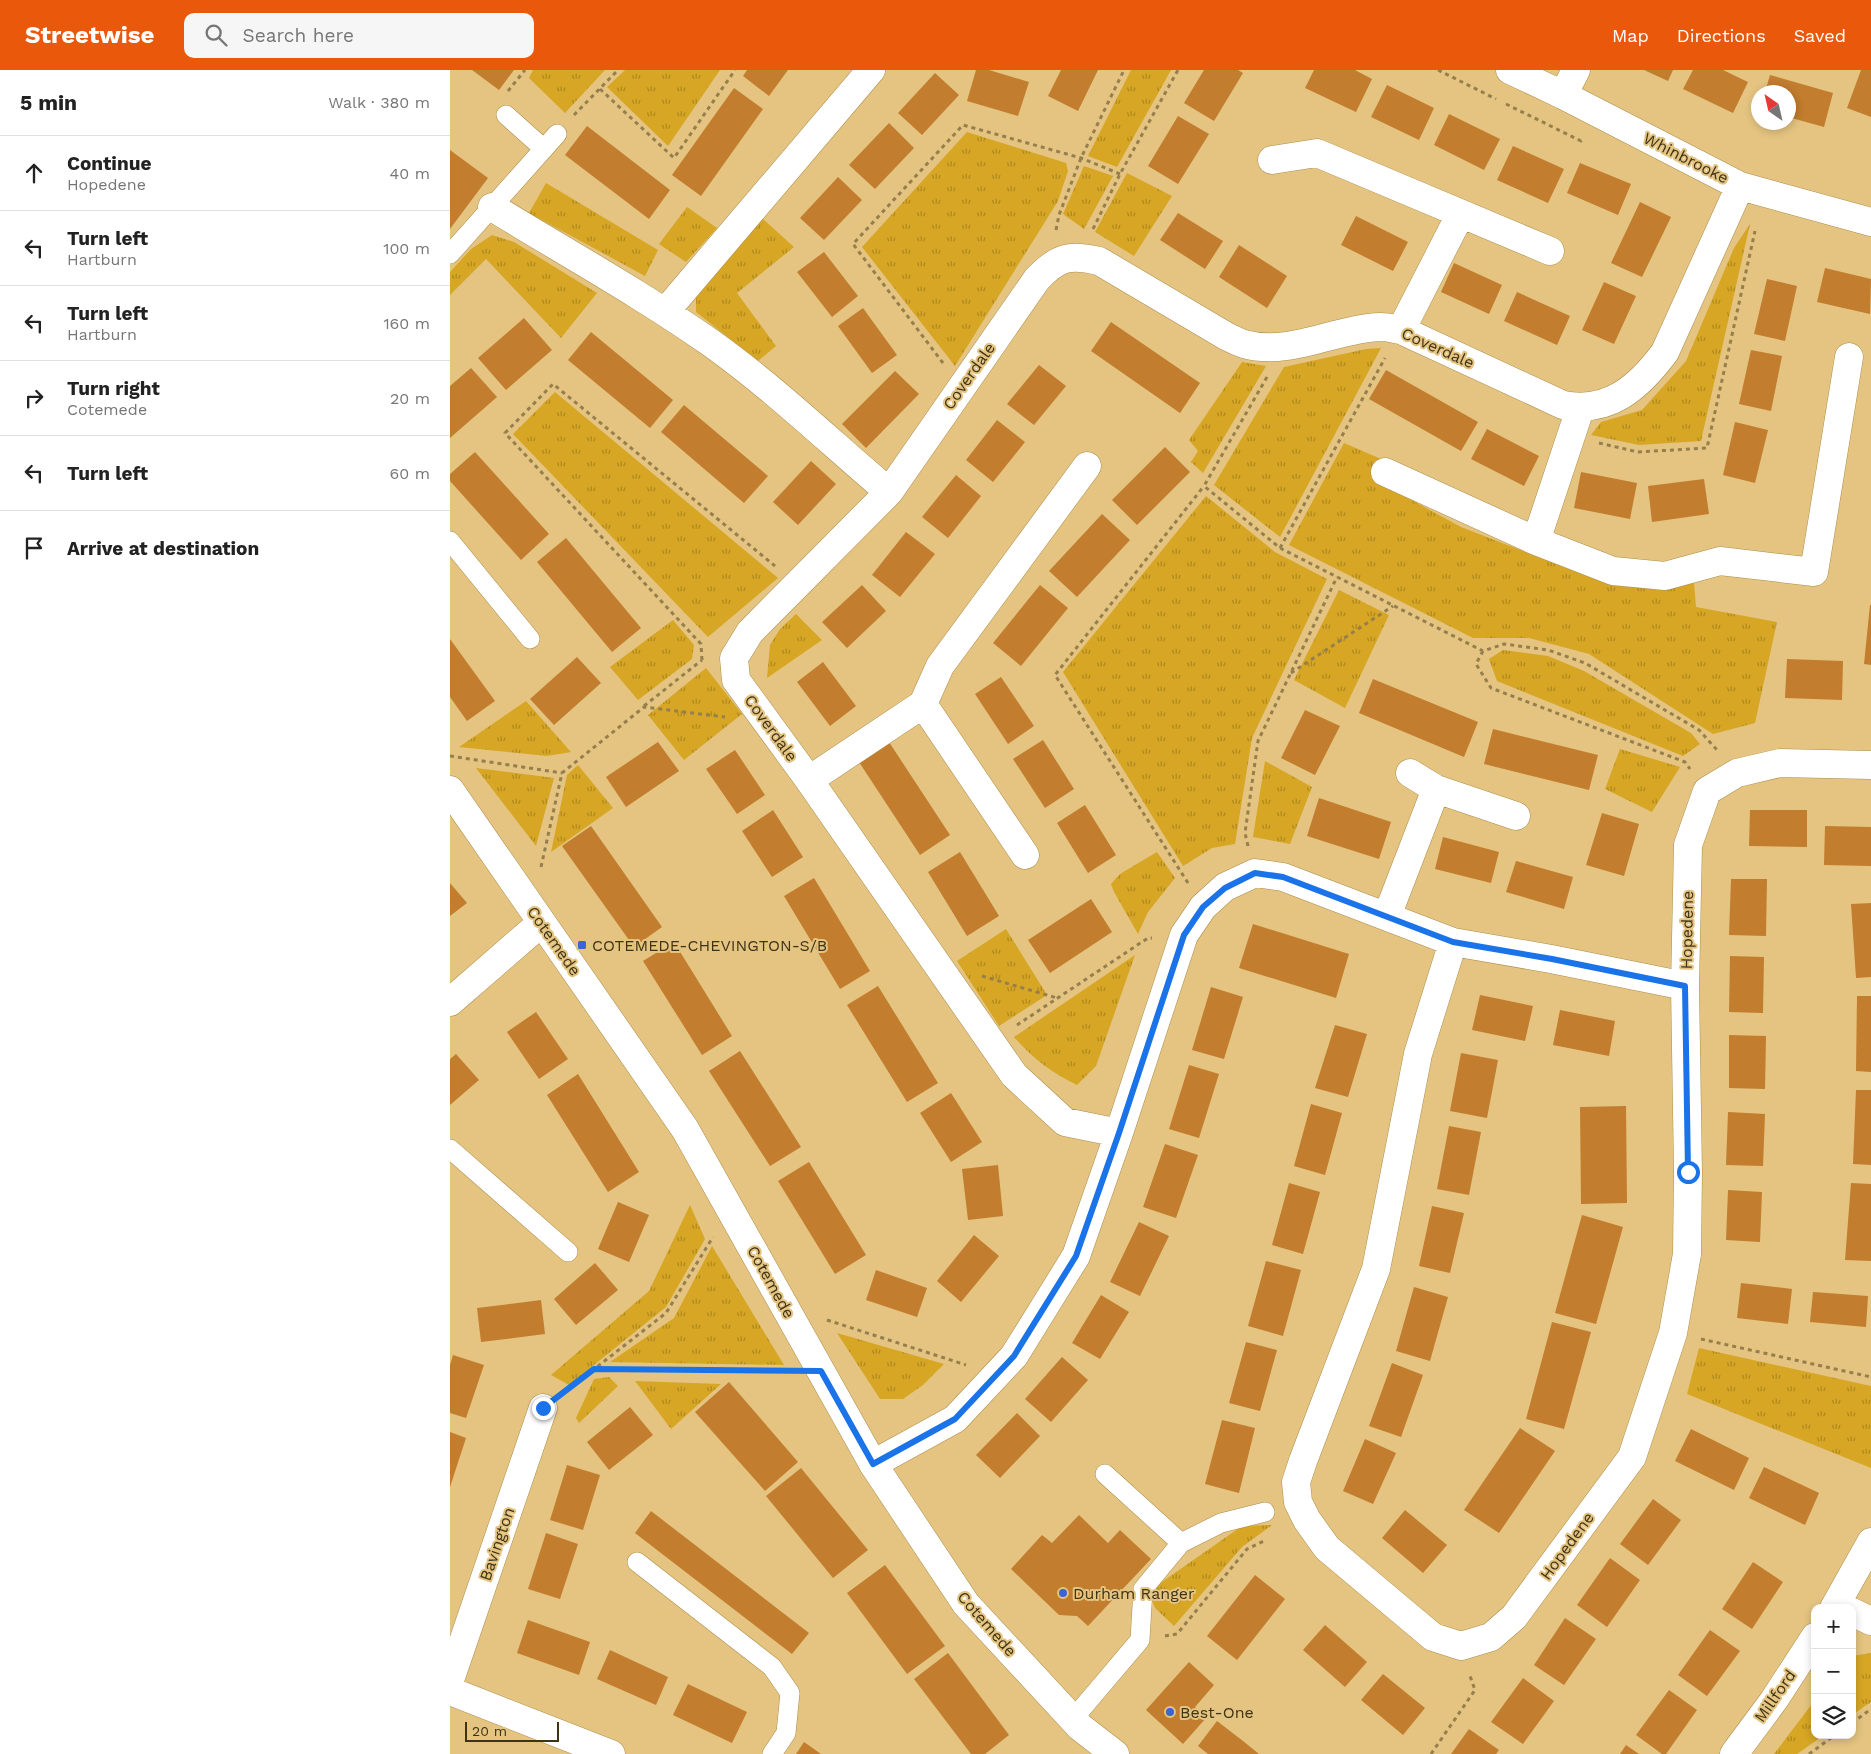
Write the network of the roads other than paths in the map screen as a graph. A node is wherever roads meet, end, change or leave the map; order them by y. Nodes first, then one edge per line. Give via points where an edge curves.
1 (871, 70) edge
2 (1510, 70) edge
3 (1576, 70) edge
4 (1563, 95) junction
5 (506, 114) dead end
6 (556, 134) road end
7 (544, 148) junction
8 (1272, 160) dead end
9 (1749, 188) junction
10 (492, 207) junction
11 (1460, 215) junction
12 (1871, 222) edge
13 (1550, 251) dead end
14 (450, 254) edge
15 (665, 312) junction
16 (1400, 330) junction
17 (1849, 357) dead end
18 (1580, 409) junction
19 (1087, 466) dead end
20 (1385, 472) dead end
21 (888, 492) junction
22 (450, 541) edge
23 (1536, 541) junction
24 (530, 639) dead end
25 (923, 704) junction
26 (1871, 765) edge
27 (1410, 773) dead end
28 (809, 780) junction
29 (1436, 789) junction
30 (450, 790) edge
31 (1516, 816) dead end
32 (1025, 855) dead end
33 (537, 916) junction
34 (1387, 916) junction
35 (1453, 942) junction
36 (1685, 986) junction
37 (450, 1002) edge
38 (1119, 1133) junction
39 (450, 1150) edge
40 (568, 1252) dead end
41 (543, 1408) road end
42 (873, 1464) junction
43 (1105, 1474) dead end
44 (1265, 1512) dead end
45 (1871, 1542) edge
46 (1181, 1543) junction
47 (637, 1562) dead end
48 (1844, 1604) edge
49 (1856, 1614) edge
50 (1871, 1621) edge
51 (1811, 1643) edge
52 (450, 1680) edge
53 (450, 1691) edge
54 (1073, 1719) junction
55 (611, 1754) edge
56 (772, 1754) edge
57 (1115, 1754) edge
58 (1734, 1754) edge

1 - 15 street
2 - 4 street, Whinbrooke
3 - 4 street
4 - 9 street, Whinbrooke
5 - 7 lane
6 - 7 lane
7 - 10 lane
8 - 11 street via 1317,153
9 - 12 street, Whinbrooke
9 - 18 street, Coverdale via 1665,352 1649,374 1624,394 1600,405
10 - 14 lane
10 - 15 street
11 - 13 street
11 - 16 street
15 - 21 street via 759,380
16 - 18 street, Coverdale via 1563,406
16 - 21 street, Coverdale via 1365,329 1285,346 1244,344 1099,262 1080,257 1064,258 1049,266 1037,279
17 - 23 street via 1814,572 1720,561 1664,576 1614,570
18 - 23 street
19 - 25 street via 940,666
20 - 23 street
21 - 28 street, Coverdale via 750,632 734,658 736,680
22 - 24 lane
25 - 28 street
25 - 32 street
26 - 36 street, Hopedene via 1780,763 1738,772 1707,791 1688,844
27 - 29 street
28 - 38 street, Coverdale via 1014,1075 1065,1122
29 - 31 street
29 - 34 street
30 - 33 street, Cotemede
33 - 37 street
33 - 42 street, Cotemede via 685,1129
34 - 35 street
34 - 38 street via 1283,877 1255,873 1225,888 1203,907 1184,935
35 - 36 street
35 - 36 street, Hopedene via 1418,1054 1376,1269 1296,1482 1298,1502 1327,1548 1433,1637 1461,1646 1491,1637 1514,1618 1632,1458 1673,1333 1687,1254
38 - 42 street via 1076,1256 1014,1356 955,1419
39 - 40 lane
41 - 52 street, Bavington
42 - 54 street, Cotemede via 966,1604
43 - 46 lane
44 - 46 lane via 1221,1523
45 - 48 street
46 - 54 lane via 1143,1589 1140,1640
47 - 56 lane via 772,1667 786,1686 790,1693 786,1733
49 - 50 street
51 - 58 street, Millford
53 - 55 street
54 - 57 street, Cotemede

